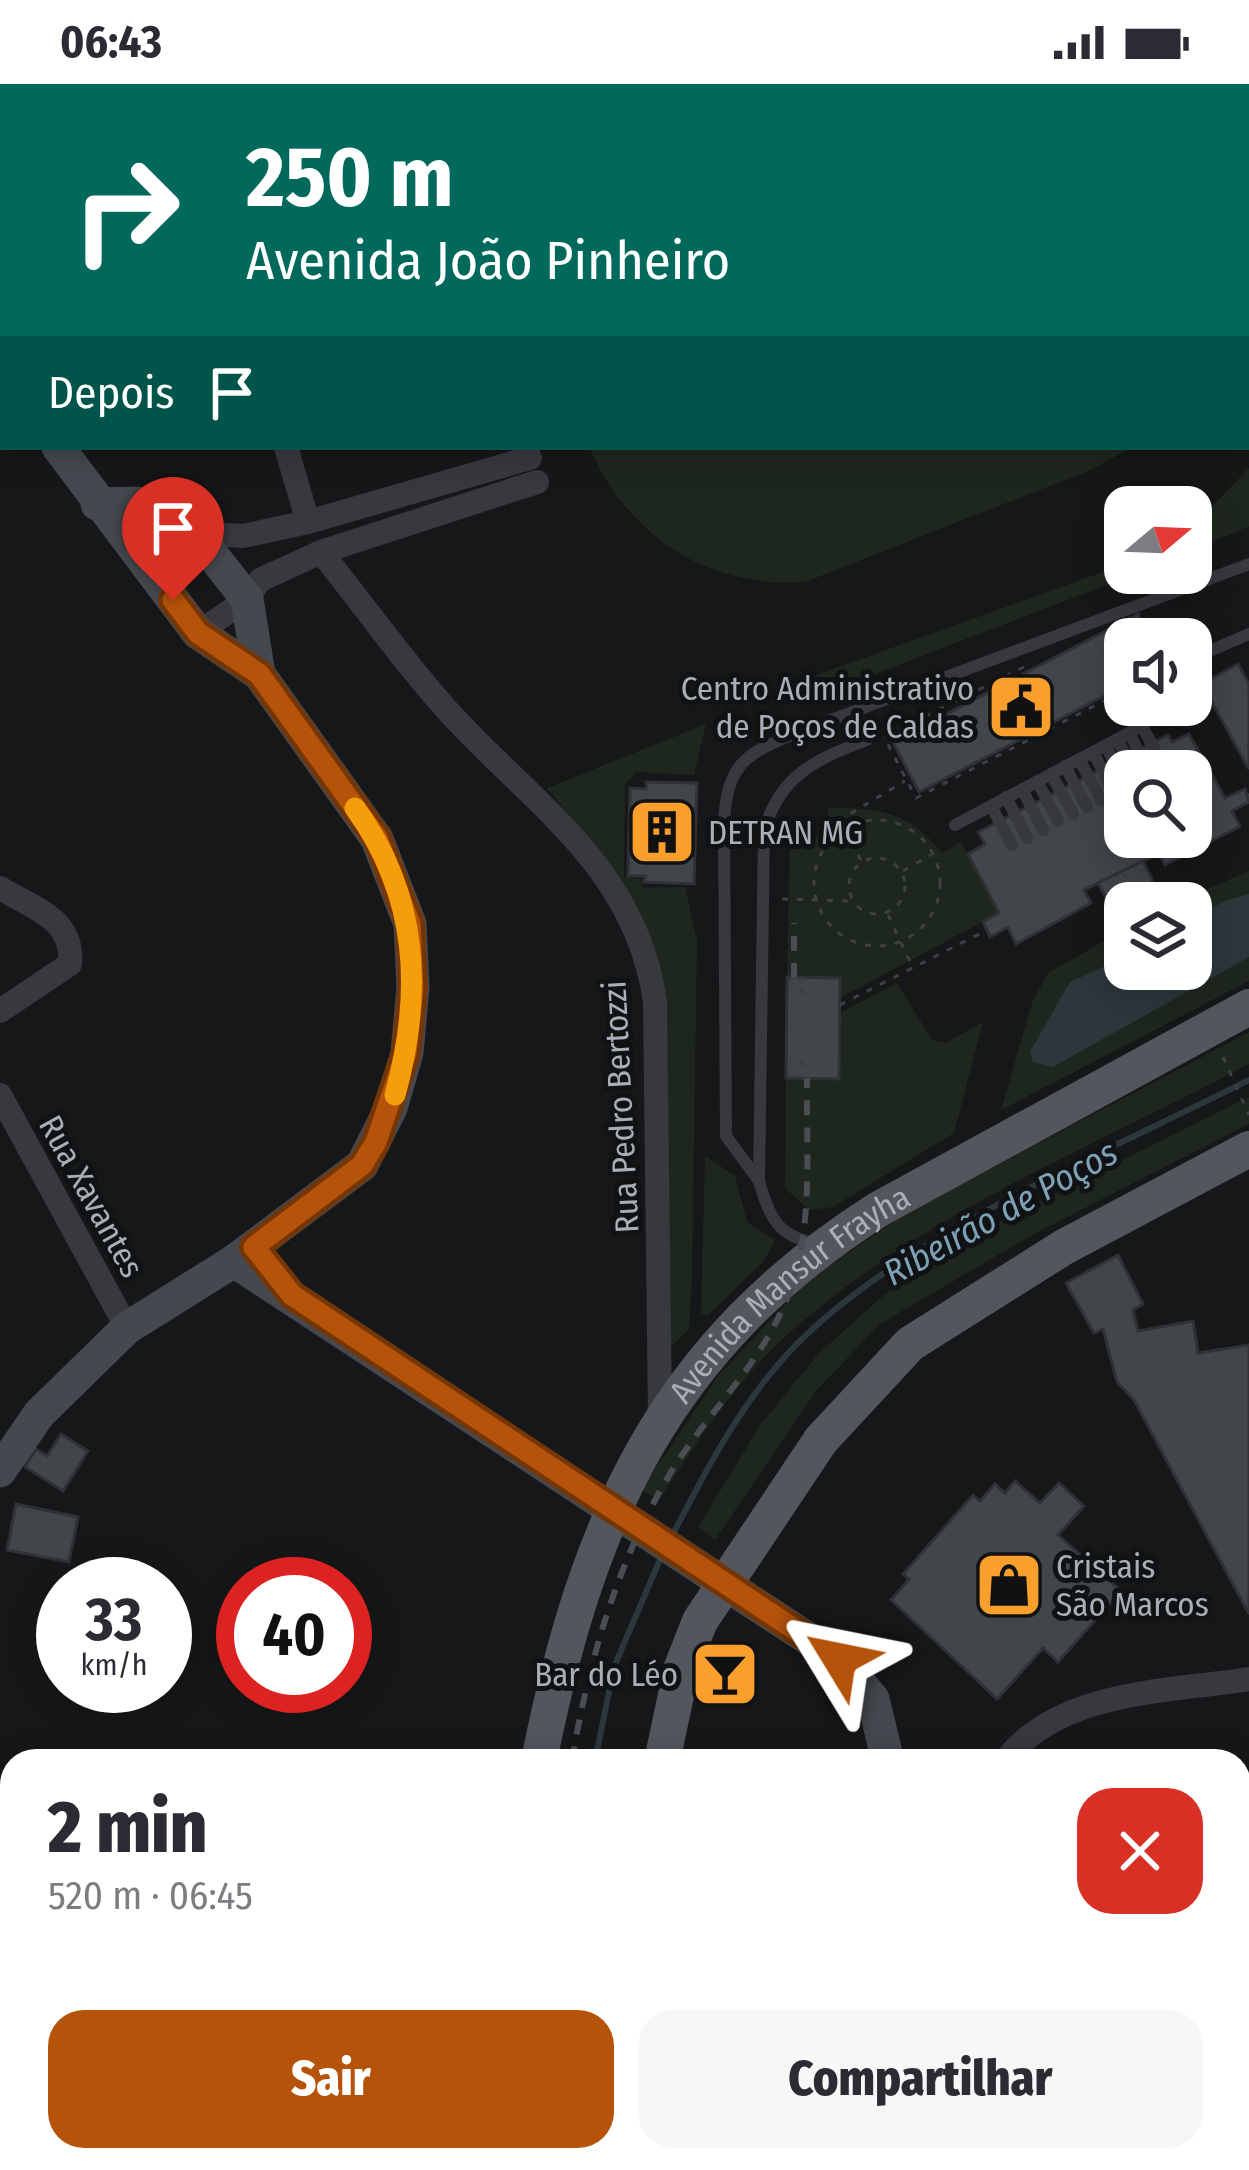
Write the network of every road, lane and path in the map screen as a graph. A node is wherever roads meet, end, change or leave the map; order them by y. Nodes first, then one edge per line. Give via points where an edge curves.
1 (61, 450) edge
2 (287, 450) edge
3 (98, 504) junction
4 (308, 522) junction
5 (196, 533) junction
6 (322, 552) junction
7 (1249, 564) edge
8 (148, 567) junction
9 (247, 598) junction
10 (1141, 608) dead end
11 (1146, 618) edge
12 (198, 633) junction
13 (1249, 634) edge
14 (1212, 650) edge
15 (1034, 662) dead end
16 (259, 674) junction
17 (1104, 700) edge
18 (856, 711) junction
19 (1134, 726) edge
20 (1117, 739) junction
21 (1118, 750) edge
22 (1123, 750) edge
23 (1128, 750) edge
24 (1135, 750) edge
25 (1079, 759) junction
26 (1065, 766) junction
27 (1052, 773) junction
28 (907, 780) junction
29 (1037, 781) junction
30 (1022, 789) junction
31 (1006, 797) junction
32 (991, 806) junction
33 (1087, 808) junction
34 (1058, 821) dead end
35 (955, 825) dead end
36 (843, 829) junction
37 (1043, 830) dead end
38 (1027, 838) dead end
39 (1012, 845) dead end
40 (933, 854) junction
41 (862, 861) junction
42 (901, 872) junction
43 (1122, 872) dead end
44 (1128, 882) edge
45 (0, 888) edge
46 (763, 898) junction
47 (815, 900) junction
48 (853, 902) junction
49 (887, 913) junction
50 (987, 930) dead end
51 (899, 943) junction
52 (912, 967) junction
53 (840, 1005) dead end
54 (1249, 1007) edge
55 (0, 1011) edge
56 (1226, 1062) dead end
57 (0, 1096) edge
58 (1249, 1115) edge
59 (1249, 1149) edge
60 (759, 1181) junction
61 (823, 1245) junction
62 (244, 1254) junction
63 (127, 1328) junction
64 (660, 1417) junction
65 (0, 1471) edge
66 (627, 1516) junction
67 (725, 1585) junction
68 (1249, 1679) edge
69 (542, 1749) edge
70 (665, 1749) edge
71 (885, 1749) edge
72 (1014, 1749) edge

1 - 3 street
2 - 4 street
3 - 5 street via 138,503
3 - 8 street
4 - 5 street via 243,536
4 - 6 street via 534,470
5 - 8 street
5 - 9 street
6 - 9 street via 260,580
6 - 64 street, Rua Pedro Bertozzi via 443,705 600,864 639,936 656,1002
7 - 18 lane
8 - 12 street
9 - 12 street
9 - 16 street
10 - 11 path
12 - 16 street
13 - 14 lane
15 - 28 path via 884,737
16 - 62 street via 377,838 410,924 413,988 406,1053 362,1165
17 - 28 path via 916,798
18 - 46 lane via 868,740 804,766 770,808
18 - 60 lane via 750,754 725,789 726,1136
19 - 20 lane
20 - 21 lane
20 - 22 lane
20 - 23 lane
20 - 24 lane
20 - 25 lane
25 - 26 lane
25 - 33 lane
26 - 27 lane
26 - 33 lane
27 - 29 lane
27 - 33 lane
28 - 36 path via 838,821
29 - 30 lane
29 - 34 lane
30 - 31 lane
30 - 37 lane
31 - 32 lane
31 - 38 lane
32 - 35 lane
32 - 39 lane
36 - 40 path via 862,820 902,824
36 - 41 path
36 - 47 path via 818,860
40 - 42 path
40 - 51 path via 939,896 932,916
41 - 42 path via 879,857
41 - 48 path via 848,884
42 - 49 path via 905,891
43 - 44 path
45 - 55 street via 64,926 72,940 70,964
46 - 47 path
46 - 60 lane
47 - 48 path
47 - 51 path via 856,944
48 - 49 path via 868,914
49 - 51 path
50 - 52 path
51 - 52 path
52 - 53 path
54 - 61 main road, Avenida Mansur Frayha via 967,1156
56 - 58 path
57 - 63 street, Rua Xavantes
59 - 67 main road via 1064,1247 910,1343 820,1440
60 - 61 lane via 777,1227
61 - 64 main road, Avenida Mansur Frayha via 740,1319
62 - 63 street
62 - 66 street via 292,1295
63 - 65 street via 39,1414
64 - 66 main road, Avenida Mansur Frayha
66 - 67 street
66 - 69 main road, Avenida Mansur Frayha via 568,1633
67 - 70 main road via 682,1667
67 - 71 street via 854,1673 873,1699
68 - 72 street via 1074,1711

